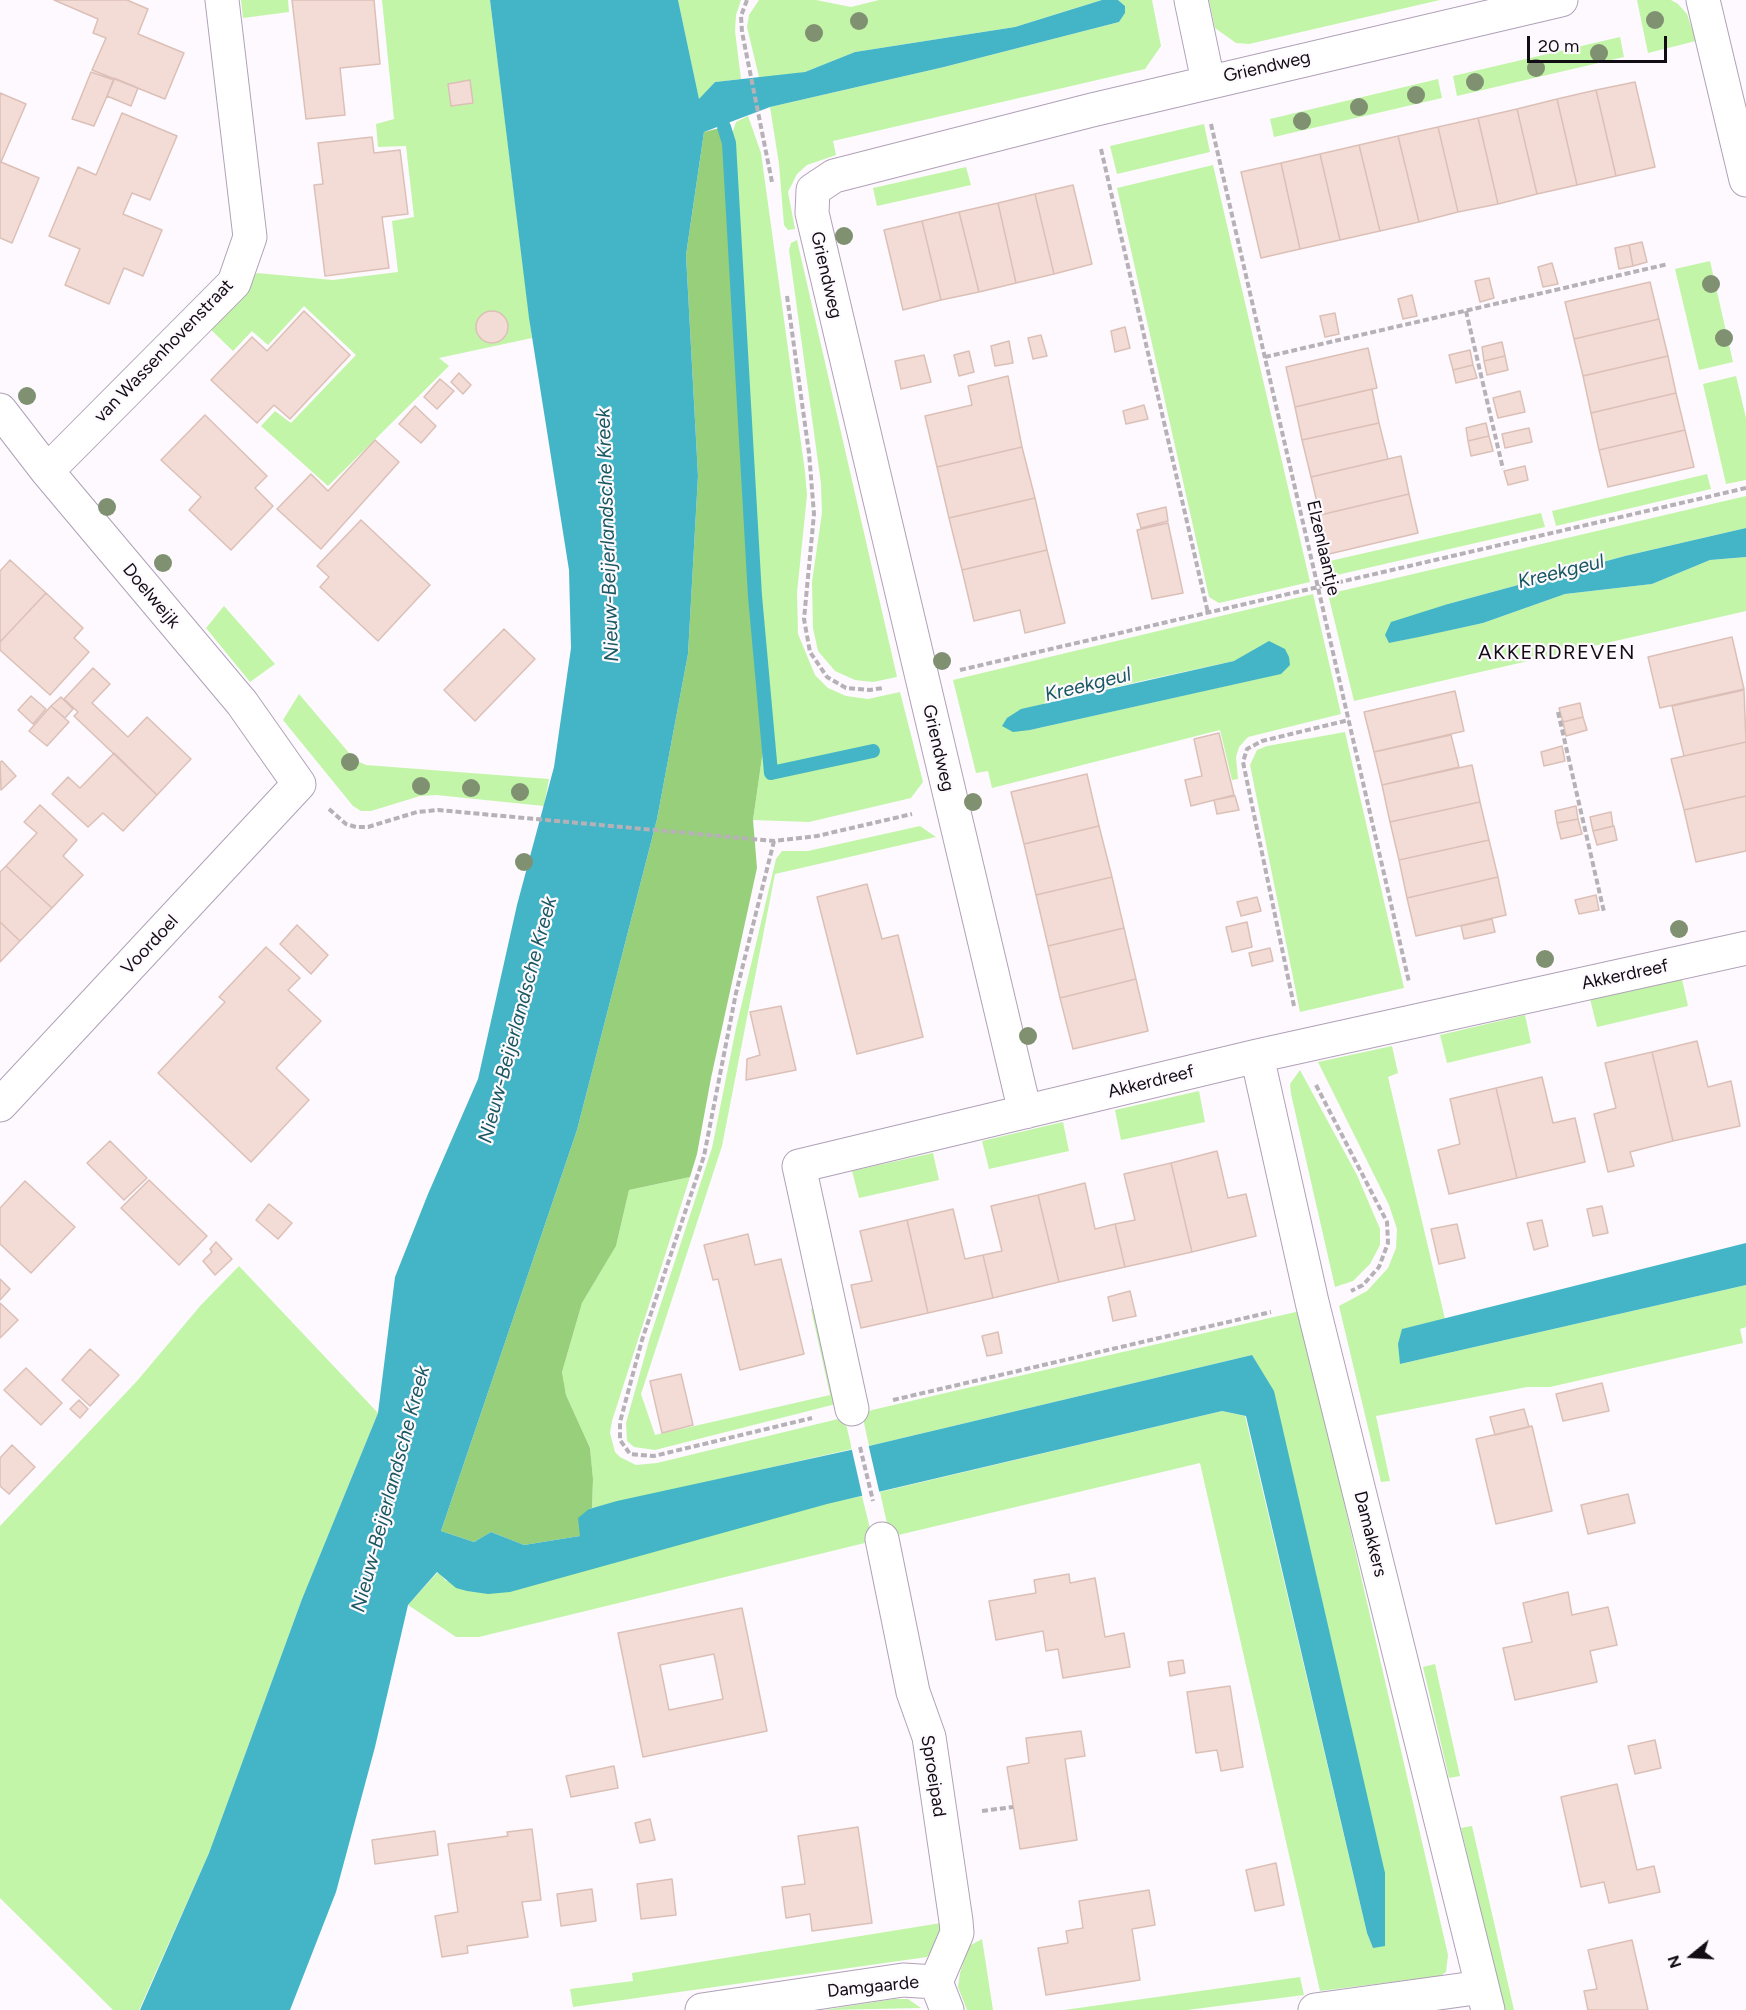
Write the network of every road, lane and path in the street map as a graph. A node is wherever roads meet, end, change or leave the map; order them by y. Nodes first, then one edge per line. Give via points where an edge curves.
1 (222, 0) edge
2 (747, 0) edge
3 (1191, 0) edge
4 (1562, 0) edge
5 (1703, 0) edge
6 (1204, 82) junction
7 (1092, 110) junction
8 (1746, 180) edge
9 (774, 193) dead end
10 (1668, 264) dead end
11 (786, 291) dead end
12 (1466, 310) junction
13 (1265, 357) junction
14 (0, 410) edge
15 (1503, 470) dead end
16 (47, 471) junction
17 (1746, 488) edge
18 (1318, 587) junction
19 (1208, 613) junction
20 (921, 678) junction
21 (1558, 712) dead end
22 (299, 784) junction
23 (951, 805) junction
24 (1604, 912) dead end
25 (1746, 948) edge
26 (1418, 1020) junction
27 (1257, 1056) junction
28 (0, 1105) edge
29 (1025, 1112) junction
30 (855, 1424) joint
31 (882, 1539) joint
32 (942, 1996) edge
33 (1485, 1998) edge
34 (702, 2010) edge
35 (1315, 2010) edge

1 - 16 street, van Wassenhovenstraat via 250,237 234,283
2 - 9 path via 741,16 745,46
3 - 6 street
4 - 6 street, Griendweg
5 - 8 street
6 - 7 street, Griendweg
6 - 13 path, Elzenlaantje
7 - 19 path
7 - 20 street, Griendweg via 834,176 813,190 812,213
10 - 12 path
11 - 20 path via 814,514 804,619 810,652 827,677 846,688 870,690
12 - 13 path
12 - 15 path
13 - 18 path, Elzenlaantje
14 - 16 street, Doelweijk
16 - 22 street, Doelweijk via 242,703
17 - 18 path
18 - 19 path
18 - 26 path, Elzenlaantje
19 - 20 path
20 - 23 street, Griendweg
21 - 24 path
22 - 23 path via 346,824 356,827 438,810 774,841 817,836
22 - 28 street, Voordoel
23 - 29 street, Griendweg
25 - 26 street, Akkerdreef
26 - 27 street, Akkerdreef
27 - 29 street, Akkerdreef
27 - 33 street, Damakkers via 1315,1312
29 - 30 street, Akkerdreef via 799,1166
30 - 31 path
31 - 32 street, Sproeipad via 913,1692 929,1737 956,1921 957,1933
32 - 34 street, Damgaarde via 903,1980
33 - 35 street

